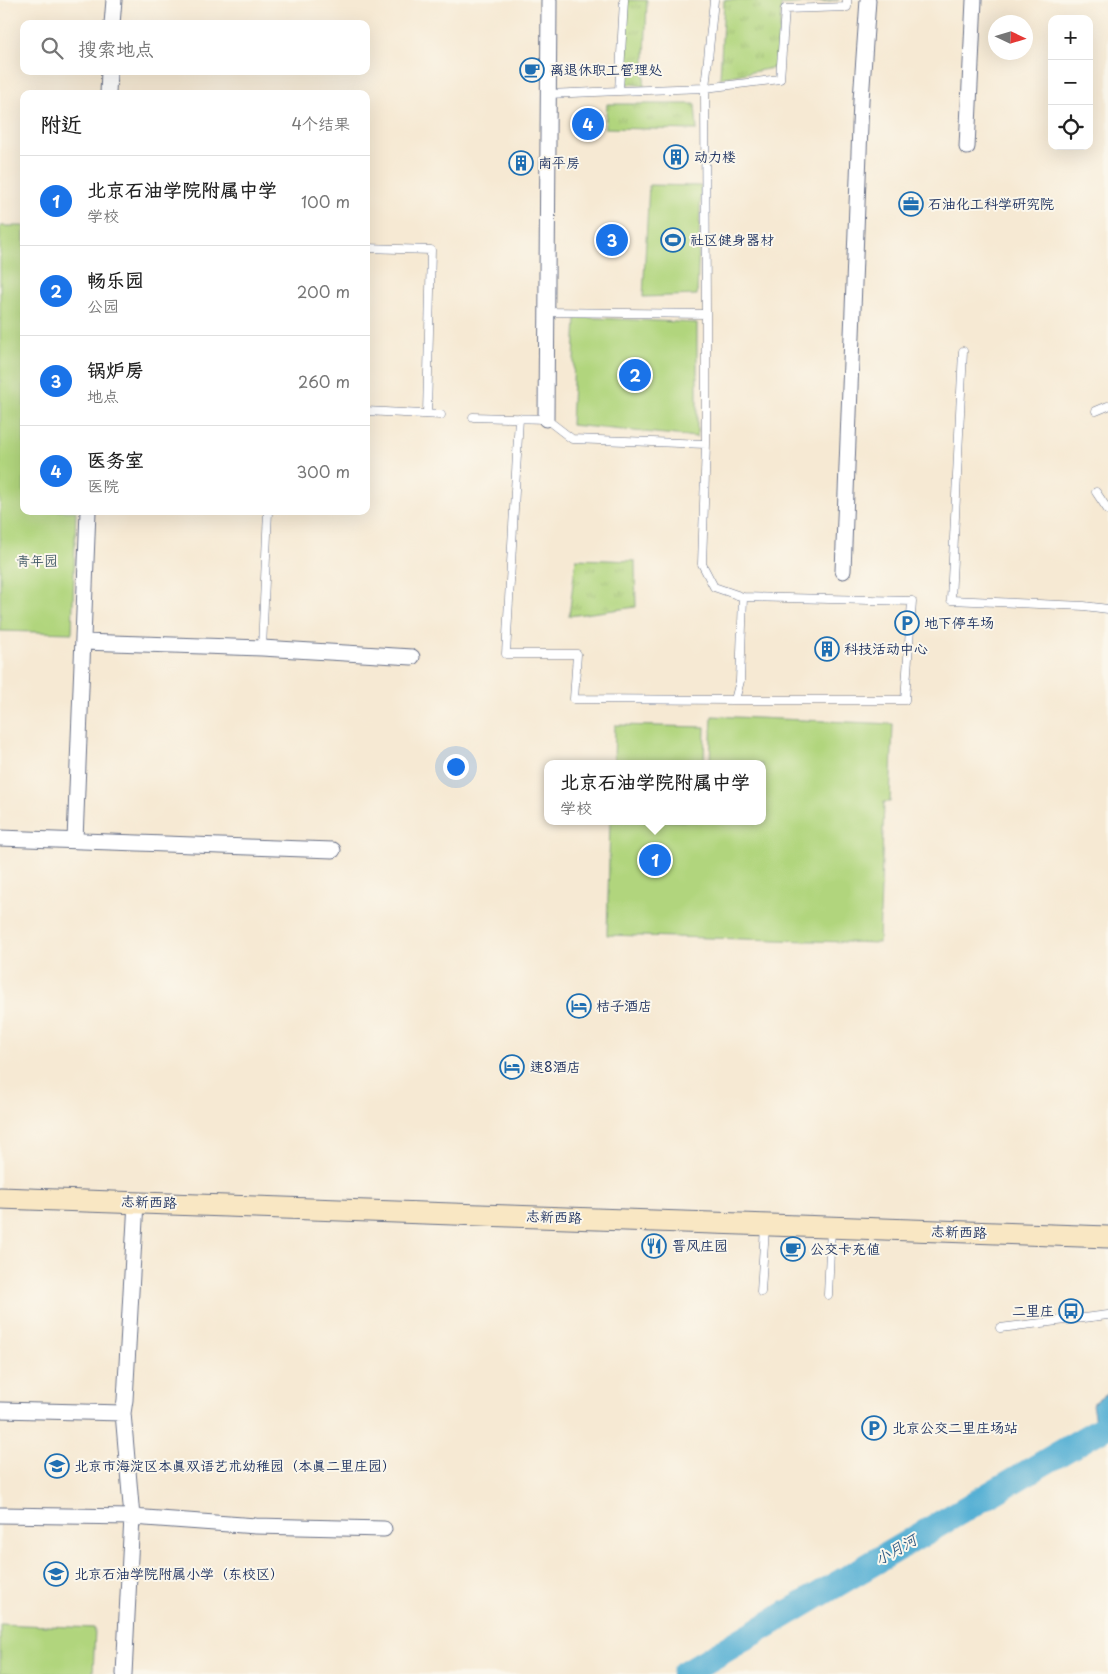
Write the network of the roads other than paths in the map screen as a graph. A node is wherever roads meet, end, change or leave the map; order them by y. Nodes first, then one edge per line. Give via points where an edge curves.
1 (114, 0) edge
2 (549, 0) edge
3 (624, 0) edge
4 (714, 0) edge
5 (847, 0) edge
6 (868, 0) edge
7 (974, 0) edge
8 (112, 20) edge
9 (109, 75) edge
10 (705, 88) junction
11 (108, 90) edge
12 (618, 91) junction
13 (548, 94) junction
14 (967, 148) dead end
15 (370, 248) edge
16 (547, 312) junction
17 (706, 314) junction
18 (963, 351) dead end
19 (1108, 406) edge
20 (370, 411) edge
21 (1096, 411) dead end
22 (427, 414) junction
23 (441, 415) dead end
24 (473, 417) dead end
25 (519, 418) junction
26 (546, 419) junction
27 (706, 444) junction
28 (1096, 492) dead end
29 (1108, 510) edge
30 (88, 515) edge
31 (268, 515) edge
32 (843, 571) dead end
33 (742, 597) junction
34 (1108, 609) edge
35 (83, 642) junction
36 (262, 648) junction
37 (412, 658) dead end
38 (735, 700) junction
39 (0, 838) edge
40 (74, 840) junction
41 (333, 850) dead end
42 (0, 1198) edge
43 (136, 1202) junction
44 (765, 1224) junction
45 (831, 1226) junction
46 (1108, 1237) edge
47 (762, 1292) dead end
48 (828, 1295) dead end
49 (1108, 1315) edge
50 (1000, 1328) dead end
51 (0, 1410) edge
52 (123, 1413) junction
53 (0, 1515) edge
54 (132, 1517) junction
55 (384, 1529) dead end
56 (124, 1674) edge

1 - 8 street
2 - 13 street
3 - 12 lane
4 - 10 lane
5 - 10 lane via 846,7 785,9 780,79
6 - 32 street via 861,100
7 - 14 street
9 - 11 street
10 - 12 lane
10 - 17 lane
12 - 13 lane
13 - 16 street
15 - 22 lane via 431,250
16 - 17 lane
16 - 26 street
17 - 27 lane
18 - 34 lane via 951,600
19 - 21 lane
20 - 22 lane
22 - 23 lane
24 - 25 lane
25 - 26 lane
25 - 38 lane via 506,654 577,654 574,699
26 - 27 lane via 572,438
27 - 33 lane via 702,564 714,587
28 - 29 lane
30 - 35 street
31 - 36 lane
33 - 38 lane via 740,682
33 - 38 lane via 912,602 905,700
35 - 36 street
35 - 40 street
36 - 37 street
39 - 40 street
40 - 41 street
42 - 43 street, 志新西路
43 - 44 street, 志新西路
43 - 52 street
44 - 45 street, 志新西路
44 - 47 lane
45 - 46 street, 志新西路
45 - 48 lane
49 - 50 lane
51 - 52 street
52 - 54 street
53 - 54 street
54 - 55 street via 256,1526
54 - 56 street

